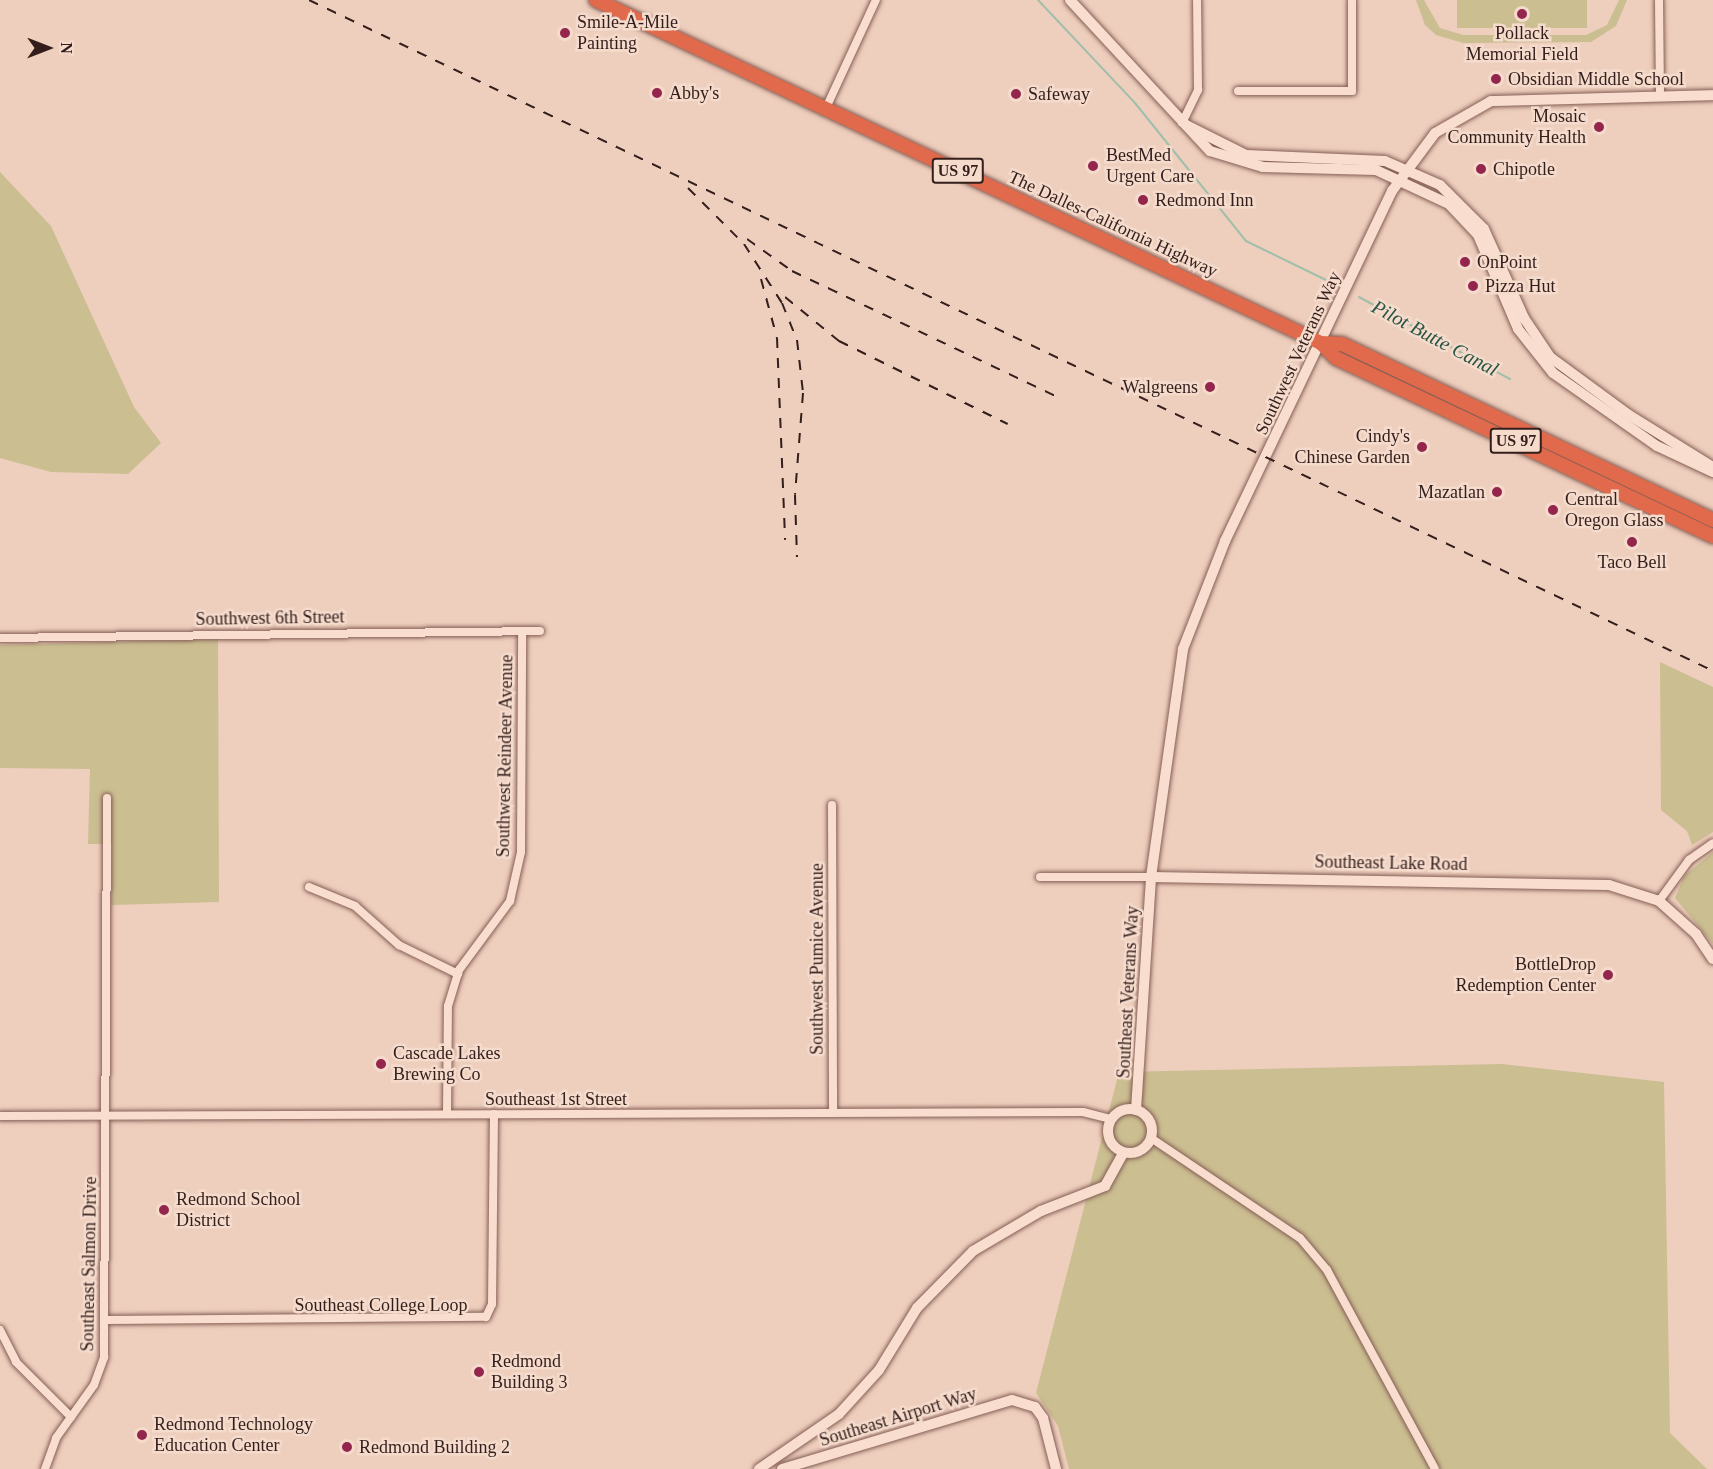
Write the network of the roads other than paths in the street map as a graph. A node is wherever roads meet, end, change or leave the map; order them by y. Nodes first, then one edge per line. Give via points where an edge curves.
1 (596, 0) edge
2 (876, 0) edge
3 (1070, 0) edge
4 (1197, 0) edge
5 (1353, 0) edge
6 (1659, 0) edge
7 (1238, 91) dead end
8 (1660, 96) junction
9 (1713, 96) edge
10 (826, 108) junction
11 (1182, 123) junction
12 (1403, 173) junction
13 (1321, 343) junction
14 (1713, 466) edge
15 (1713, 472) edge
16 (1641, 486) junction
17 (1620, 492) junction
18 (1713, 520) edge
19 (1713, 536) edge
20 (522, 631) junction
21 (540, 631) dead end
22 (0, 638) edge
23 (107, 798) dead end
24 (832, 805) dead end
25 (1713, 843) edge
26 (1040, 877) dead end
27 (1152, 877) junction
28 (309, 887) dead end
29 (1659, 901) junction
30 (1713, 958) edge
31 (458, 974) junction
32 (1136, 1110) junction
33 (832, 1113) junction
34 (447, 1114) junction
35 (494, 1114) junction
36 (0, 1116) edge
37 (106, 1116) junction
38 (1111, 1119) junction
39 (1151, 1138) junction
40 (1123, 1153) junction
41 (107, 1320) junction
42 (0, 1330) edge
43 (71, 1416) junction
44 (45, 1469) edge
45 (759, 1469) edge
46 (782, 1469) edge
47 (1056, 1469) edge
48 (1435, 1469) edge

1 - 10 highway, The Dalles-California Highway / US 97
2 - 10 street
3 - 11 main road
4 - 11 street via 1198,90
5 - 7 street via 1352,91
6 - 8 street
8 - 9 main road, Southwest Veterans Way
8 - 12 main road, Southwest Veterans Way via 1491,100 1444,126
10 - 13 highway, The Dalles-California Highway / US 97
11 - 12 main road via 1210,151 1244,164
12 - 13 main road, Southwest Veterans Way
12 - 14 main road via 1454,195 1477,220 1498,251 1524,318 1550,357 1629,415
12 - 15 main road via 1449,204 1478,236 1518,329 1553,374 1657,446
13 - 16 highway, The Dalles-California Highway / US 97 via 1342,344
13 - 17 highway, The Dalles-California Highway / US 97 via 1336,358
13 - 27 main road, Southwest Veterans Way via 1225,541 1183,649
16 - 17 highway
16 - 18 highway, The Dalles-California Highway / US 97
17 - 19 highway, The Dalles-California Highway / US 97
20 - 21 street, Southwest 6th Street
20 - 22 street, Southwest 6th Street
20 - 31 street, Southwest Reindeer Avenue via 517,879 498,923
23 - 37 street, Southeast Salmon Drive
24 - 33 street, Southwest Pumice Avenue
25 - 29 street via 1689,860
26 - 27 street, Southeast Lake Road
27 - 29 main road, Southeast Lake Road via 1578,882 1634,891
27 - 32 main road, Southeast Veterans Way
28 - 31 street via 355,906 399,945
29 - 30 main road, Southeast Lake Road via 1696,934
31 - 34 street, Southwest Reindeer Avenue via 447,1018
32 - 38 main road via 1122,1110
32 - 39 main road via 1148,1118
33 - 35 street, Southeast 1st Street
33 - 38 street, Southeast 1st Street via 1083,1112
34 - 35 street, Southeast 1st Street
34 - 37 street, Southeast 1st Street
35 - 41 street, Southeast College Loop via 492,1304 486,1317
36 - 37 street, Southeast 1st Street
37 - 41 street, Southeast Salmon Drive
38 - 40 main road via 1108,1139
39 - 40 main road via 1137,1153
39 - 48 street via 1300,1238 1327,1270
40 - 45 main road via 1105,1186 1041,1211 973,1251 917,1308 879,1370 839,1414
41 - 43 street, Southeast Salmon Drive via 94,1385
42 - 43 street via 16,1362
43 - 44 street, Southeast Salmon Drive
46 - 47 main road, Southeast Airport Way via 999,1403 1024,1401 1042,1418

